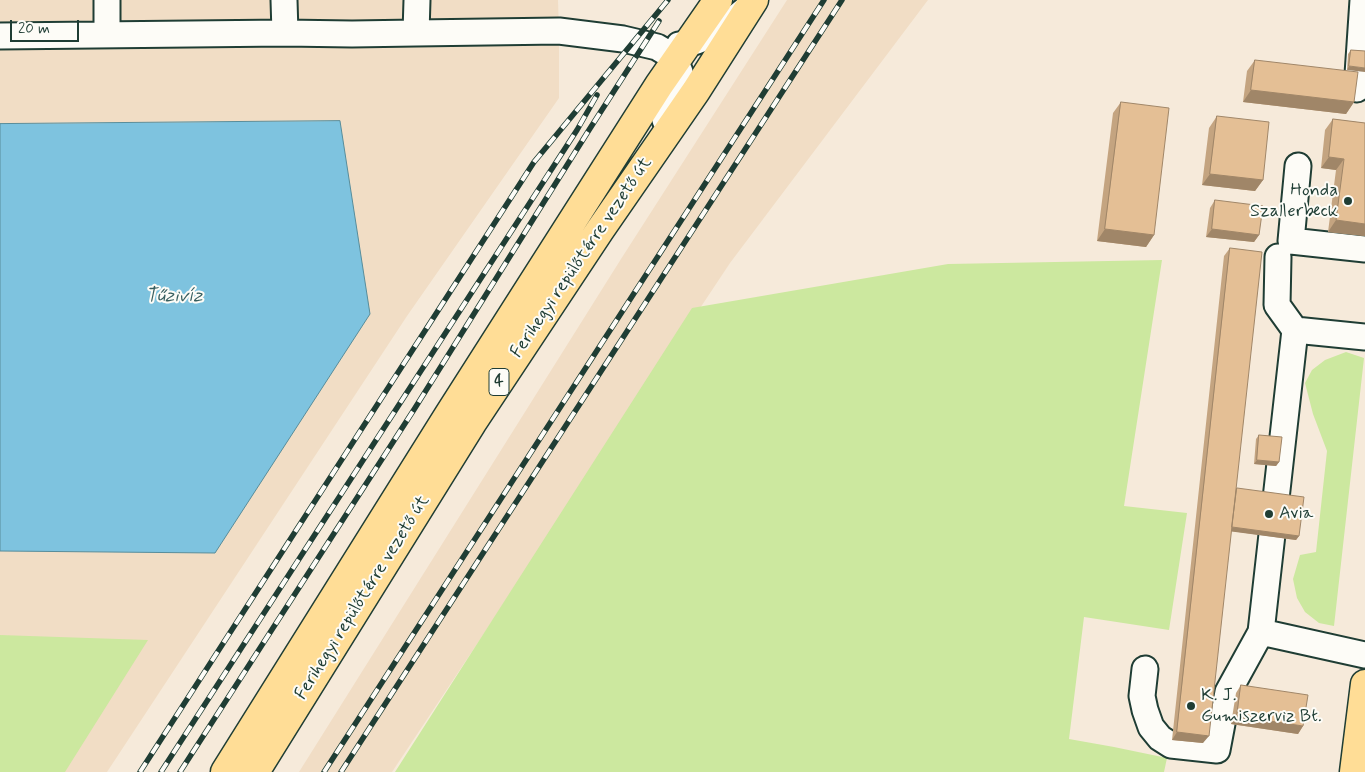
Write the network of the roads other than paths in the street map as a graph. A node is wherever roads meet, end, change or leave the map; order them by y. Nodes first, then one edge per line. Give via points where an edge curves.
1 (107, 0) edge
2 (284, 0) edge
3 (417, 0) edge
4 (717, 0) edge
5 (1363, 0) edge
6 (752, 3) edge
7 (285, 33) junction
8 (416, 33) junction
9 (107, 35) junction
10 (0, 36) edge
11 (673, 51) junction
12 (1357, 89) edge
13 (1298, 166) dead end
14 (600, 230) junction
15 (1365, 249) edge
16 (1278, 257) dead end
17 (1295, 330) junction
18 (1365, 338) edge
19 (1261, 632) junction
20 (1365, 656) edge
21 (1145, 669) dead end
22 (1365, 684) edge
23 (1216, 761) edge
24 (1358, 768) edge
25 (225, 772) edge
26 (254, 772) edge

1 - 9 lane
2 - 7 lane
3 - 8 lane
4 - 11 main road, Ferihegyi repülőtérre vezető út / 4
5 - 12 lane
6 - 11 lane via 721,29
6 - 14 main road, Ferihegyi repülőtérre vezető út / 4
7 - 8 lane
7 - 9 lane
8 - 11 lane via 559,31 623,39
9 - 10 lane
11 - 14 lane via 680,72 678,100 622,184
11 - 25 main road, Ferihegyi repülőtérre vezető út / 4
13 - 15 lane via 1291,241
14 - 26 main road, Ferihegyi repülőtérre vezető út / 4 via 472,423
16 - 17 lane via 1277,305
17 - 18 lane
17 - 19 lane
19 - 20 lane
19 - 23 lane via 1228,692
21 - 23 lane via 1142,696 1151,727 1172,745
22 - 24 main road

